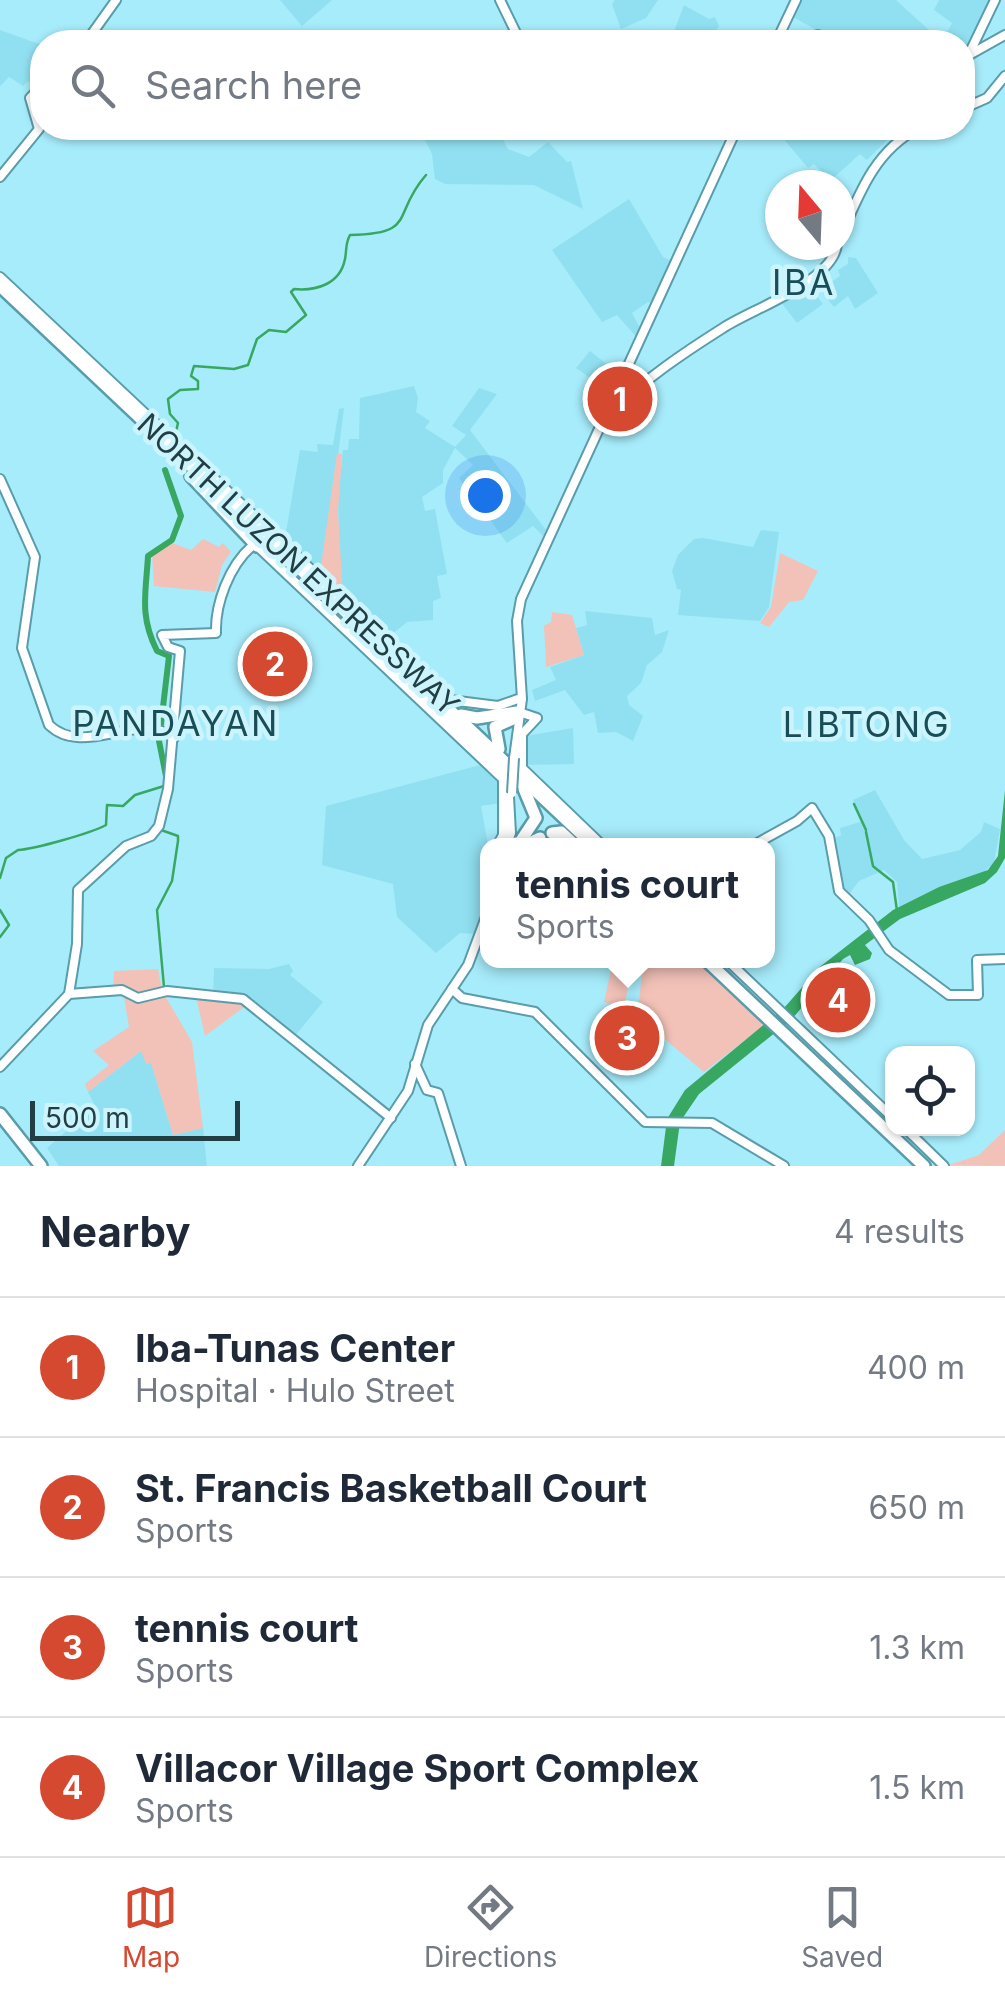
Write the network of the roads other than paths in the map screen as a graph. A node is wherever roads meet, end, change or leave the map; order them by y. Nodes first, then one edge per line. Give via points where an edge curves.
1 (116, 0) edge
2 (500, 0) edge
3 (796, 0) edge
4 (997, 0) edge
5 (95, 30) edge
6 (515, 30) edge
7 (782, 30) edge
8 (1005, 35) edge
9 (982, 38) junction
10 (975, 47) edge
11 (1005, 76) edge
12 (975, 103) edge
13 (30, 140) edge
14 (732, 140) edge
15 (901, 140) edge
16 (1, 174) edge
17 (855, 207) edge
18 (833, 260) edge
19 (0, 277) edge
20 (0, 286) edge
21 (0, 296) edge
22 (608, 416) junction
23 (191, 476) junction
24 (0, 479) edge
25 (218, 482) junction
26 (253, 543) junction
27 (308, 576) junction
28 (454, 712) junction
29 (518, 712) junction
30 (174, 738) junction
31 (511, 758) junction
32 (515, 791) junction
33 (511, 838) edge
34 (511, 838) edge
35 (512, 838) edge
36 (520, 838) edge
37 (569, 838) edge
38 (571, 838) edge
39 (586, 838) edge
40 (596, 838) edge
41 (767, 838) edge
42 (480, 935) edge
43 (1005, 959) edge
44 (716, 968) edge
45 (725, 968) edge
46 (734, 968) edge
47 (452, 990) junction
48 (69, 994) junction
49 (772, 1012) junction
50 (788, 1028) junction
51 (415, 1064) junction
52 (0, 1067) edge
53 (885, 1111) edge
54 (0, 1114) edge
55 (392, 1118) junction
56 (885, 1120) edge
57 (902, 1136) edge
58 (912, 1136) edge
59 (40, 1166) edge
60 (358, 1166) edge
61 (461, 1166) edge
62 (784, 1166) edge
63 (924, 1166) edge
64 (934, 1166) edge
65 (944, 1166) edge

1 - 5 street
2 - 6 street
3 - 7 street
4 - 9 street
8 - 9 street
9 - 10 street
11 - 12 street
13 - 16 street
14 - 22 street
15 - 17 street via 875,166
18 - 22 street via 780,299 724,327
19 - 25 street
20 - 27 highway, NORTH LUZON EXPRESSWAY
21 - 23 highway, NORTH LUZON EXPRESSWAY
22 - 29 street via 521,599
23 - 26 highway
23 - 32 highway, NORTH LUZON EXPRESSWAY
24 - 30 street via 36,570 22,648 45,720 76,738 161,729
25 - 27 highway
25 - 29 street via 450,700
26 - 30 street via 234,564 216,634 162,635 180,651
26 - 33 street via 503,779
27 - 28 highway, NORTH LUZON EXPRESSWAY
28 - 29 highway via 472,718
28 - 31 highway, NORTH LUZON EXPRESSWAY
29 - 31 street
29 - 31 highway via 496,726 494,736
29 - 40 street via 536,721 522,734 522,768
30 - 48 street via 154,834 126,846 78,890
31 - 32 street, bridge
31 - 39 highway, NORTH LUZON EXPRESSWAY
32 - 34 street
32 - 35 highway via 536,814
32 - 38 highway, NORTH LUZON EXPRESSWAY
36 - 37 highway via 561,832
41 - 43 street via 812,808 829,836 839,891 904,964 950,996 978,994 977,960
42 - 47 street
44 - 49 highway
45 - 49 highway
46 - 49 street
47 - 51 street via 428,1025
47 - 62 street via 466,1000 534,1012 645,1122 712,1124
48 - 52 street
48 - 55 street via 239,997
49 - 50 highway
50 - 53 street
50 - 56 highway
50 - 63 highway
51 - 55 street
51 - 61 street via 427,1090 438,1093
54 - 59 highway
55 - 60 street
57 - 64 highway
58 - 65 street

